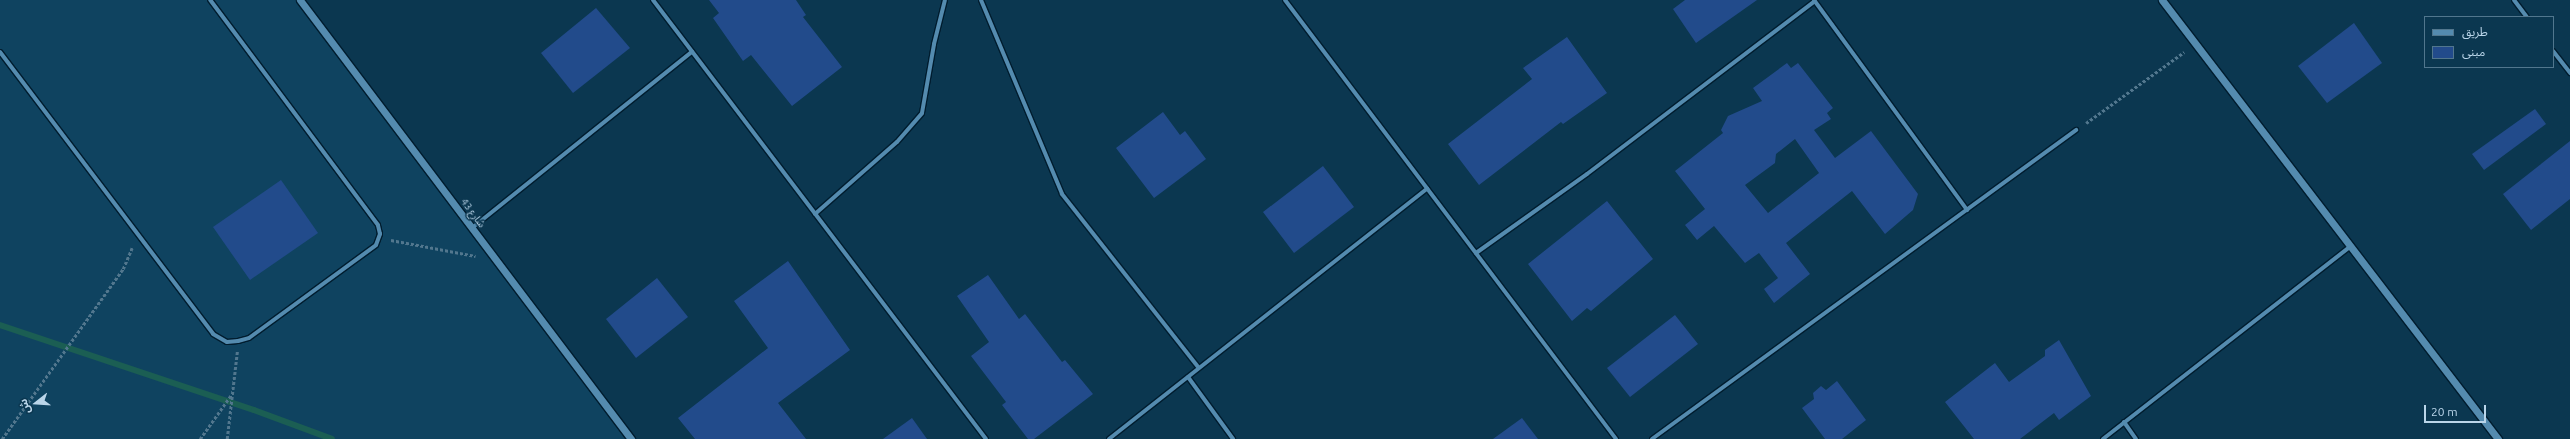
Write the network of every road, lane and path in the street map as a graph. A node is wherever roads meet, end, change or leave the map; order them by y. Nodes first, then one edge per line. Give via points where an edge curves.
1 (210, 0) edge
2 (300, 0) edge
3 (653, 0) edge
4 (945, 0) edge
5 (981, 0) edge
6 (1284, 0) edge
7 (1815, 0) edge
8 (2162, 0) edge
9 (2514, 0) edge
10 (2526, 16) edge
11 (2195, 43) junction
12 (0, 52) edge
13 (692, 52) junction
14 (2554, 52) edge
15 (2570, 73) edge
16 (2076, 130) joint
17 (1427, 189) junction
18 (1967, 210) junction
19 (815, 214) junction
20 (472, 228) junction
21 (138, 234) junction
22 (379, 237) junction
23 (2351, 246) junction
24 (1476, 253) junction
25 (496, 260) junction
26 (238, 341) junction
27 (1199, 368) junction
28 (1188, 377) junction
29 (231, 394) junction
30 (2124, 422) junction
31 (2, 439) edge
32 (200, 439) edge
33 (227, 439) edge
34 (631, 439) edge
35 (986, 439) edge
36 (1109, 439) edge
37 (1233, 439) edge
38 (1616, 439) edge
39 (1652, 439) edge
40 (2103, 439) edge
41 (2136, 439) edge
42 (2498, 439) edge

1 - 22 street via 378,224
2 - 20 street, شارع 43
3 - 13 street
4 - 19 street via 934,44 922,113 897,142
5 - 27 street via 1062,194
6 - 17 street
7 - 18 street
7 - 24 street via 1587,174
8 - 11 street
9 - 10 street
11 - 16 path
11 - 23 street
12 - 21 street
13 - 19 street
13 - 20 street
14 - 15 street
16 - 18 street
17 - 24 street
17 - 27 street
18 - 39 street
19 - 35 street
20 - 25 street, شارع 43
21 - 26 street via 213,334 223,341
21 - 31 path via 123,269
22 - 25 path
22 - 26 street via 376,245 249,338
23 - 30 street
23 - 42 street
24 - 38 street
25 - 34 street, شارع 43
26 - 29 path
27 - 28 street
28 - 36 street
28 - 37 street
29 - 32 path
29 - 33 path
30 - 40 street
30 - 41 street

